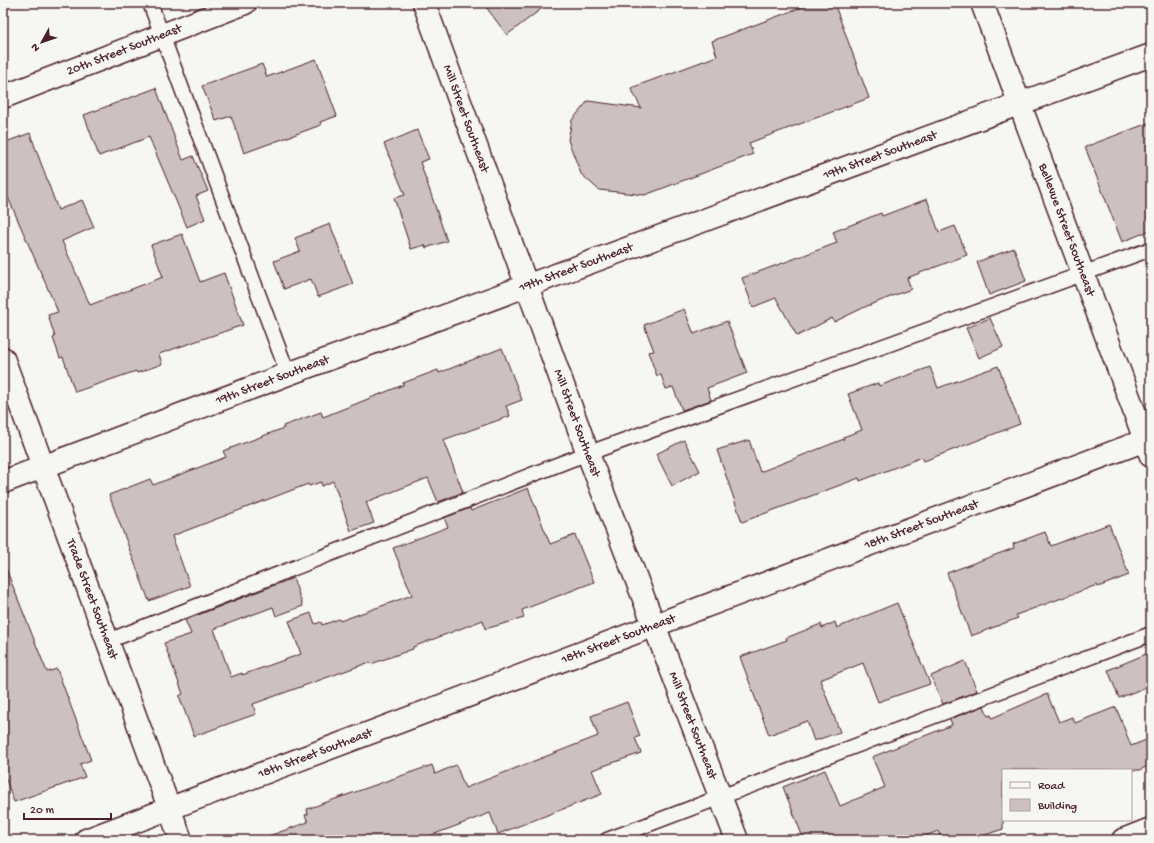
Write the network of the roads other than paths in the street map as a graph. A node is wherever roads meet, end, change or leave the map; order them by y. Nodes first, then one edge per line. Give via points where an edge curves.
1 (150, 3) edge
2 (245, 3) edge
3 (424, 3) edge
4 (982, 3) edge
5 (163, 36) junction
6 (1151, 54) edge
7 (3, 97) edge
8 (1020, 103) junction
9 (1151, 249) edge
10 (1084, 274) junction
11 (526, 287) junction
12 (3, 358) edge
13 (288, 374) junction
14 (1149, 444) edge
15 (588, 454) junction
16 (43, 467) junction
17 (3, 482) edge
18 (655, 626) junction
19 (1151, 634) edge
20 (108, 641) junction
21 (721, 798) junction
22 (170, 810) junction
23 (1151, 829) edge
24 (86, 840) edge
25 (181, 840) edge
26 (607, 840) edge
27 (737, 840) edge
28 (1123, 840) edge

1 - 5 lane
2 - 5 street, 20th Street Southeast
3 - 11 street, Mill Street Southeast
4 - 8 street, Bellevue Street Southeast
5 - 7 street, 20th Street Southeast
5 - 13 lane
6 - 8 street, 19th Street Southeast
8 - 10 street, Bellevue Street Southeast
8 - 11 street, 19th Street Southeast
9 - 10 lane
10 - 14 street, Bellevue Street Southeast
10 - 15 lane
11 - 13 street, 19th Street Southeast
11 - 15 street, Mill Street Southeast
12 - 16 street, Trade Street Southeast
13 - 16 street, 19th Street Southeast
14 - 18 street, 18th Street Southeast
15 - 18 street, Mill Street Southeast
15 - 20 lane
16 - 17 street, 19th Street Southeast
16 - 20 street, Trade Street Southeast
18 - 21 street, Mill Street Southeast
18 - 22 street, 18th Street Southeast
19 - 21 lane
20 - 22 street, Trade Street Southeast
21 - 26 lane
21 - 27 street, Mill Street Southeast
22 - 24 street, 18th Street Southeast
22 - 25 street, Trade Street Southeast
23 - 28 street

